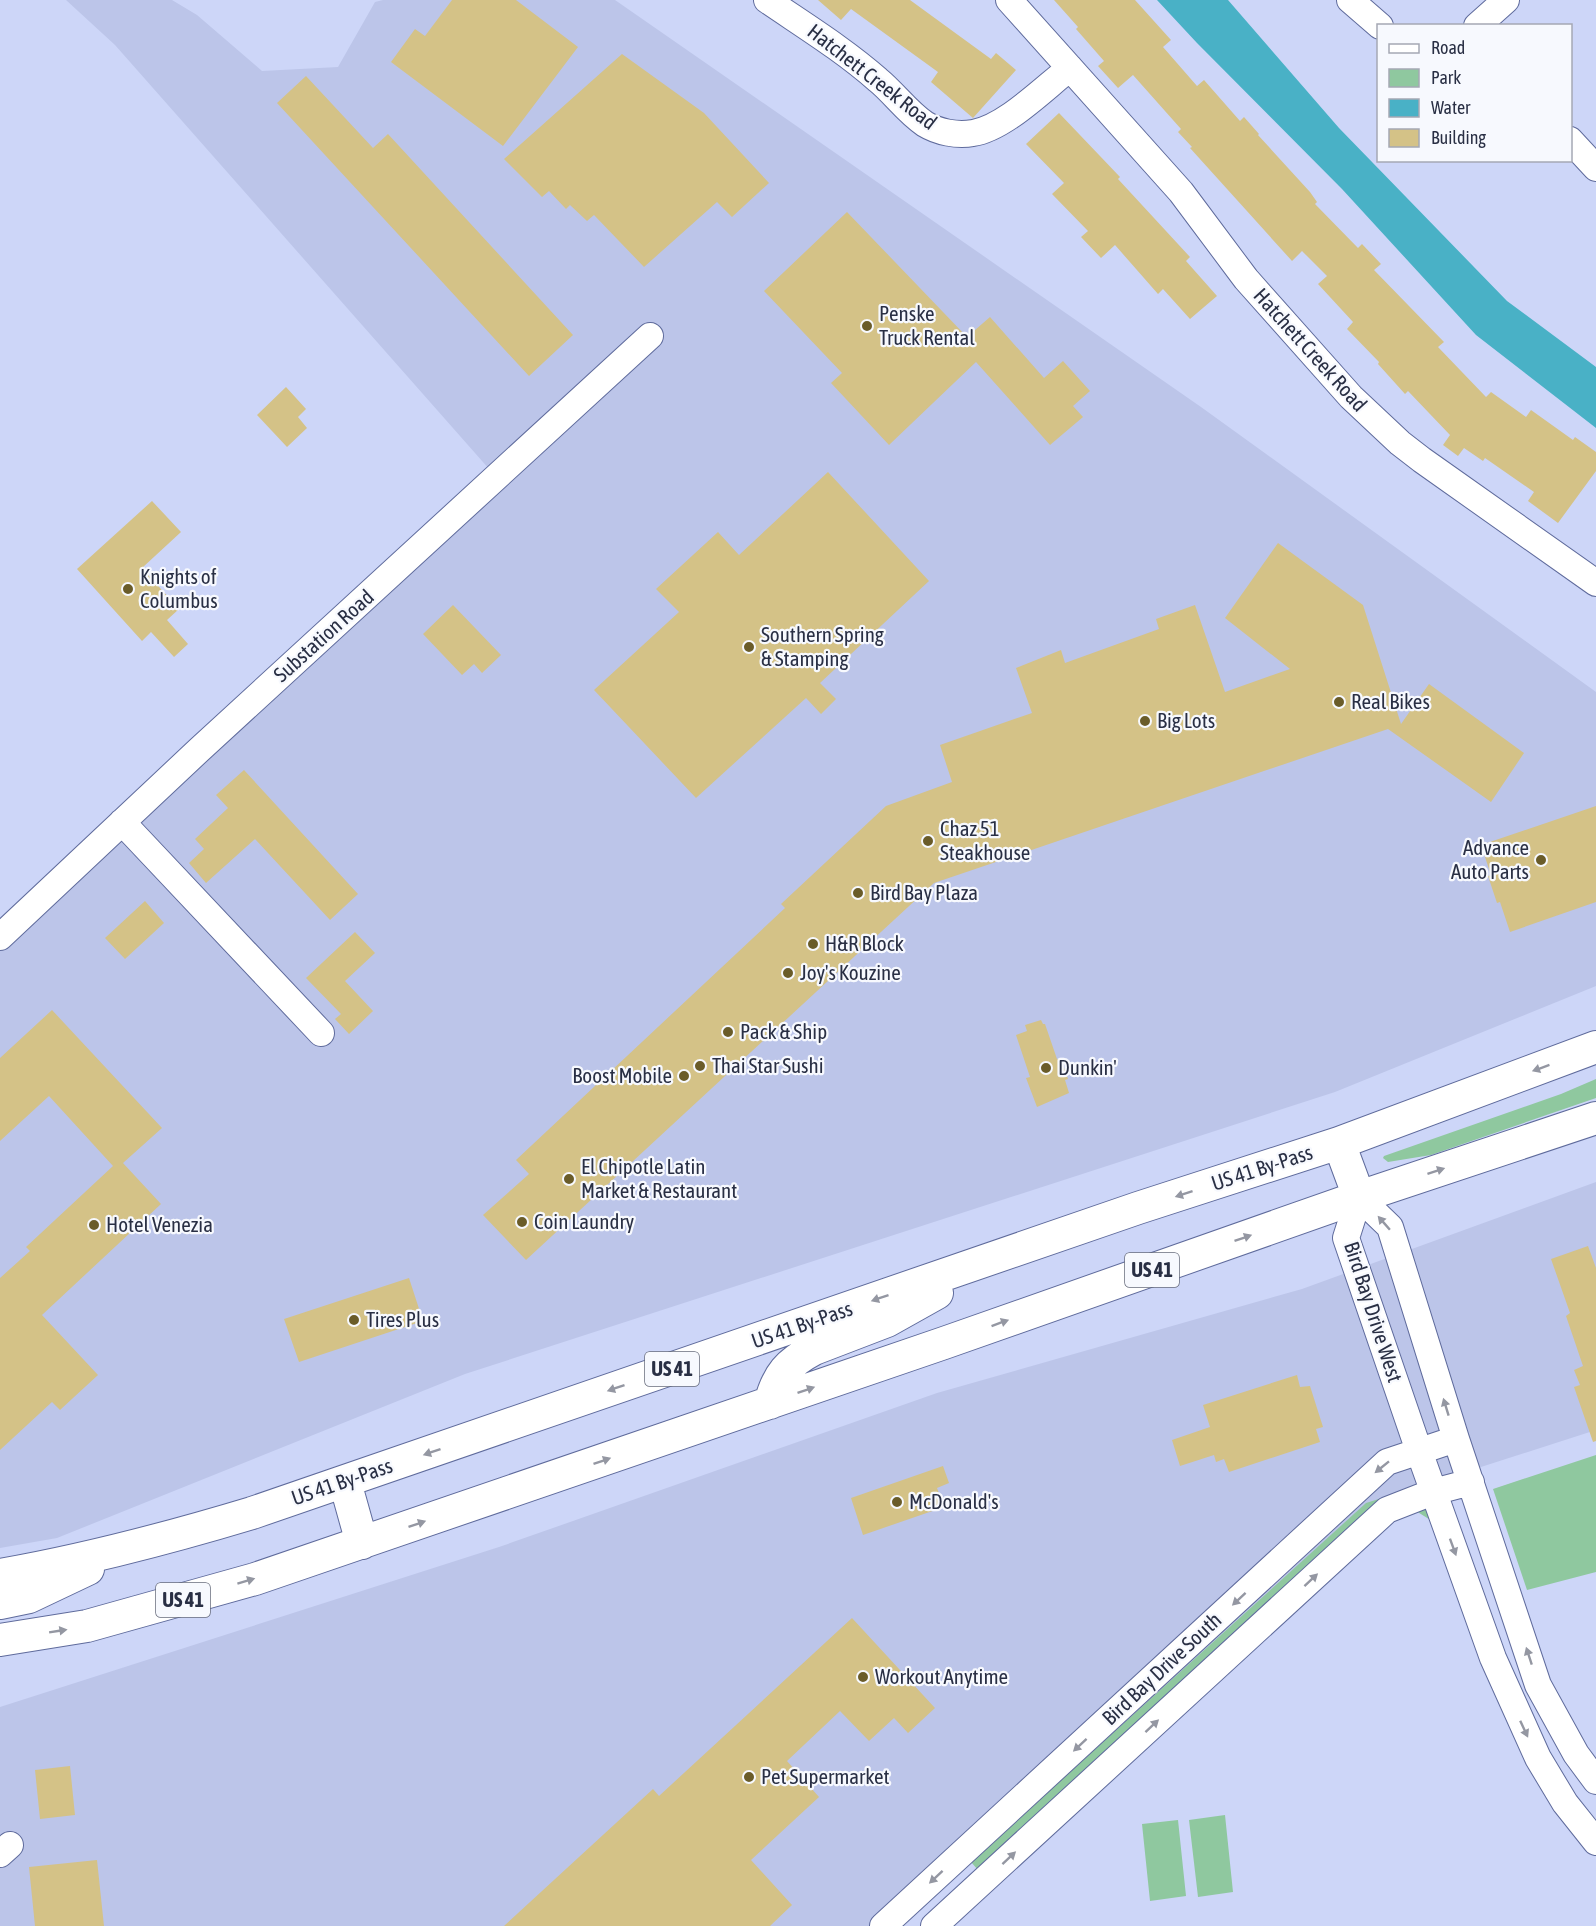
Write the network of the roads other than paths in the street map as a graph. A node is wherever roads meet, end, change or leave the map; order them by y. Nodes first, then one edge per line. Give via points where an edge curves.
1 (767, 0) edge
2 (1009, 0) edge
3 (1506, 0) edge
4 (1358, 3) edge
5 (1378, 24) edge
6 (1480, 24) edge
7 (1070, 68) junction
8 (1572, 142) edge
9 (1596, 168) edge
10 (650, 336) dead end
11 (1596, 583) edge
12 (122, 822) junction
13 (0, 937) edge
14 (321, 1033) dead end
15 (1596, 1047) edge
16 (1596, 1118) edge
17 (1339, 1143) junction
18 (1359, 1197) junction
19 (982, 1262) junction
20 (770, 1403) junction
21 (1456, 1439) junction
22 (1419, 1451) junction
23 (345, 1482) junction
24 (1471, 1482) junction
25 (1433, 1492) junction
26 (362, 1544) junction
27 (141, 1545) junction
28 (0, 1575) edge
29 (0, 1603) edge
30 (0, 1640) edge
31 (1596, 1781) edge
32 (1596, 1842) edge
33 (883, 1926) edge
34 (934, 1926) edge

1 - 7 street, Hatchett Creek Road via 846,54 926,125 942,131 973,134 994,127
2 - 7 street, Hatchett Creek Road
3 - 6 street
4 - 5 street
7 - 11 street, Hatchett Creek Road via 1189,201 1246,279 1358,404 1422,460
8 - 9 street
10 - 12 street, Substation Road
12 - 13 street, Substation Road
12 - 14 street
15 -> 17 main road, US 41 By-Pass / US 41
18 -> 16 main road, US 41
17 - 18 main road
17 -> 19 main road, US 41 By-Pass / US 41
20 -> 18 main road, US 41
21 -> 18 street, Bird Bay Drive West via 1390,1227
18 - 22 street, Bird Bay Drive West via 1346,1238
19 - 20 main road via 903,1313 803,1354 784,1370
19 -> 23 main road, US 41 By-Pass / US 41
26 -> 20 main road, US 41
21 - 22 street, Bird Bay Drive South
21 - 24 street, Bird Bay Drive West
22 - 25 street, Bird Bay Drive West
22 -> 33 street, Bird Bay Drive South via 1387,1462
23 - 26 main road
23 - 27 main road, US 41 By-Pass / US 41
24 - 25 street, Bird Bay Drive South
31 -> 24 street, Bird Bay Drive West via 1576,1754 1538,1685
25 -> 32 street, Bird Bay Drive West via 1520,1721 1565,1803
34 -> 25 street, Bird Bay Drive South via 1387,1510
30 -> 26 main road, US 41 via 87,1626 152,1609
27 - 28 main road, US 41 By-Pass / US 41
27 - 29 main road via 29,1597

